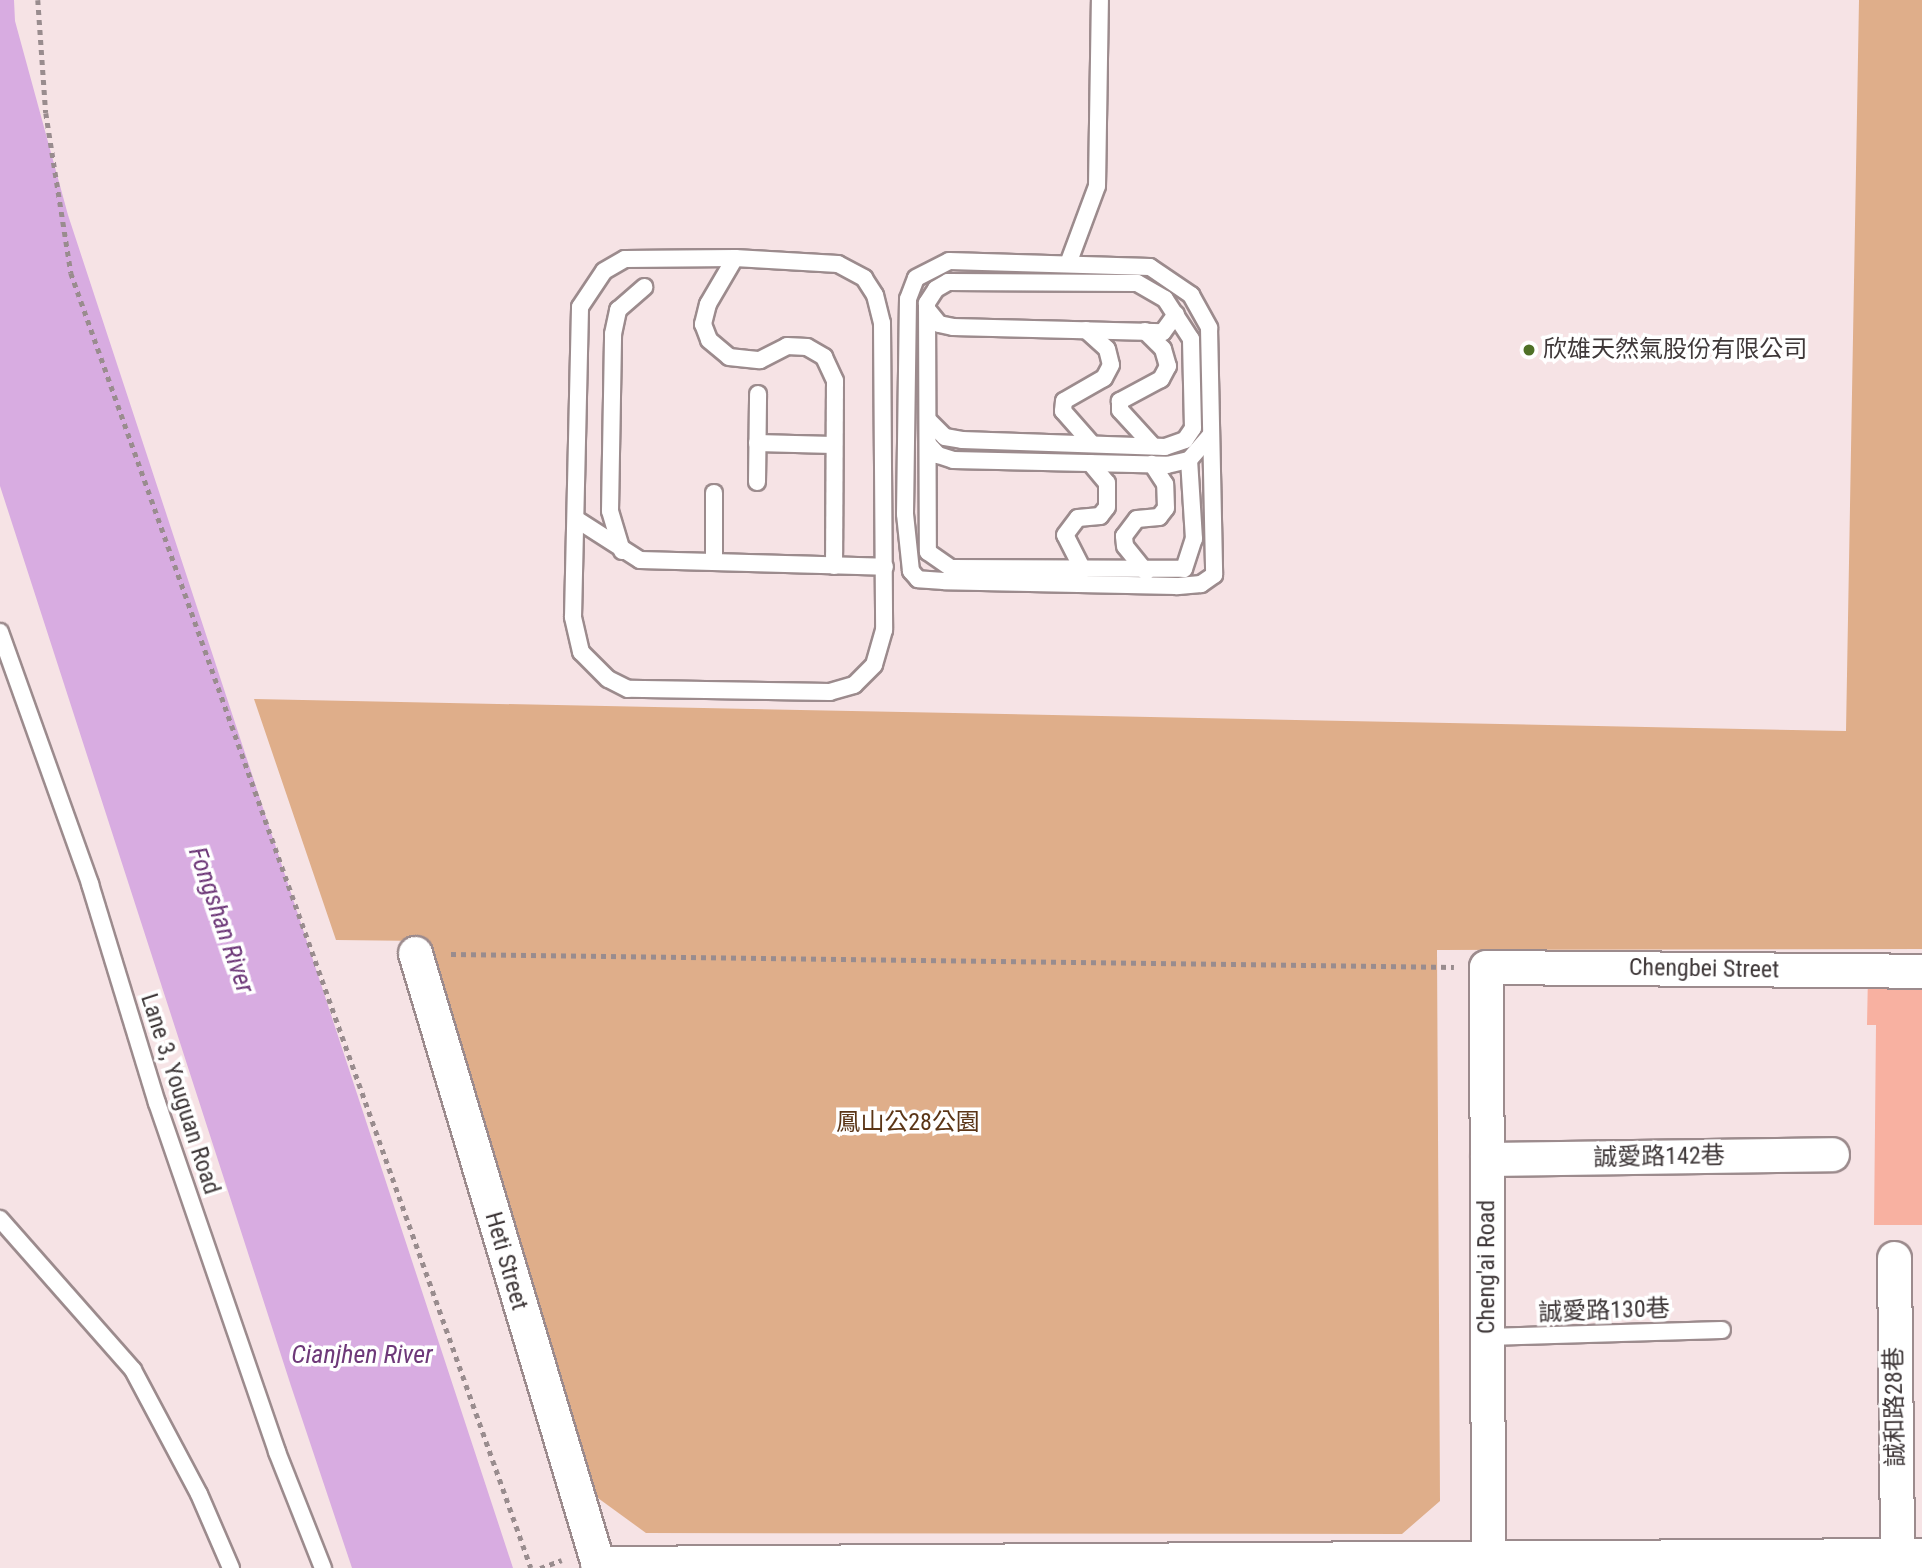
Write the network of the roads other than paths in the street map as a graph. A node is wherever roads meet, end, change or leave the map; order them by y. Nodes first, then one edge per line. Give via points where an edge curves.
1 (1100, 0) edge
2 (735, 258) junction
3 (1068, 264) junction
4 (1150, 267) junction
5 (644, 287) dead end
6 (1183, 287) junction
7 (1165, 299) junction
8 (927, 309) junction
9 (1176, 314) junction
10 (1086, 330) junction
11 (1145, 331) junction
12 (1191, 339) junction
13 (758, 394) dead end
14 (882, 420) junction
15 (908, 420) junction
16 (928, 420) junction
17 (1210, 436) junction
18 (757, 443) junction
19 (928, 443) junction
20 (1092, 444) junction
21 (834, 445) junction
22 (1153, 446) junction
23 (1189, 460) junction
24 (1090, 463) junction
25 (1152, 464) junction
26 (757, 482) dead end
27 (714, 493) dead end
28 (576, 519) junction
29 (622, 551) junction
30 (714, 562) junction
31 (834, 566) junction
32 (885, 567) junction
33 (1083, 570) junction
34 (1146, 572) junction
35 (0, 632) edge
36 (415, 953) road end
37 (1486, 967) joint
38 (1922, 971) edge
39 (1832, 1154) dead end
40 (1487, 1159) junction
41 (0, 1219) edge
42 (1894, 1258) dead end
43 (1722, 1330) dead end
44 (1487, 1337) junction
45 (1909, 1556) edge
46 (1488, 1563) edge
47 (598, 1566) edge
48 (231, 1568) edge
49 (323, 1568) edge

1 - 3 lane via 1097,186
2 - 14 lane via 838,264 864,278 875,295 881,323
2 - 21 lane via 708,304 703,324 709,340 729,357 760,360 787,346 807,347 824,357 835,381
2 - 28 lane via 625,259 604,271 588,290 580,307
3 - 4 lane
3 - 15 lane via 949,261 916,278 908,299
4 - 6 lane
4 - 7 lane
5 - 29 lane via 618,310 613,334 610,511
6 - 12 lane
6 - 17 lane via 1203,310 1209,328
7 - 8 lane via 1136,283 948,282 936,289
7 - 9 lane
8 - 10 lane via 939,324 953,327
8 - 16 lane
9 - 11 lane via 1163,332
9 - 12 lane
10 - 11 lane
10 - 20 lane via 1107,349 1111,365 1104,378 1064,401 1063,411
11 - 22 lane via 1163,349 1168,366 1161,379 1120,401 1120,410
12 - 22 lane via 1193,428 1185,440
13 - 18 lane
14 - 15 lane
14 - 32 lane
15 - 17 lane via 906,561 918,579 944,581 1201,584 1214,575
16 - 19 lane
16 - 20 lane via 945,437 962,440
17 - 23 lane
18 - 21 lane
18 - 26 lane
19 - 24 lane via 938,455 953,460
19 - 33 lane via 928,552 934,560 951,568
20 - 22 lane
21 - 31 lane
23 - 25 lane
23 - 34 lane via 1192,557 1184,569
24 - 25 lane
24 - 33 lane via 1107,483 1107,507 1100,516 1078,518 1065,535
25 - 34 lane via 1165,484 1166,508 1159,517 1137,519 1124,536 1125,546
27 - 30 lane
28 - 29 lane
28 - 32 lane via 573,617 581,652 608,679 628,689 830,692 854,685 874,665 884,631
29 - 30 lane via 640,560
30 - 31 lane
31 - 32 lane
33 - 34 lane
35 - 49 lane, Lane 3, Youguan Road via 90,884 158,1103 276,1452
36 - 47 street, Heti Street
37 - 38 street, Chengbei Street
37 - 40 street, Cheng'ai Road
39 - 40 street, 誠愛路142巷
40 - 44 street, Cheng'ai Road
41 - 48 lane via 133,1370 199,1494
42 - 45 street, 誠和路28巷
43 - 44 lane, 誠愛路130巷
44 - 46 street, Cheng'ai Road
45 - 46 street
46 - 47 street

